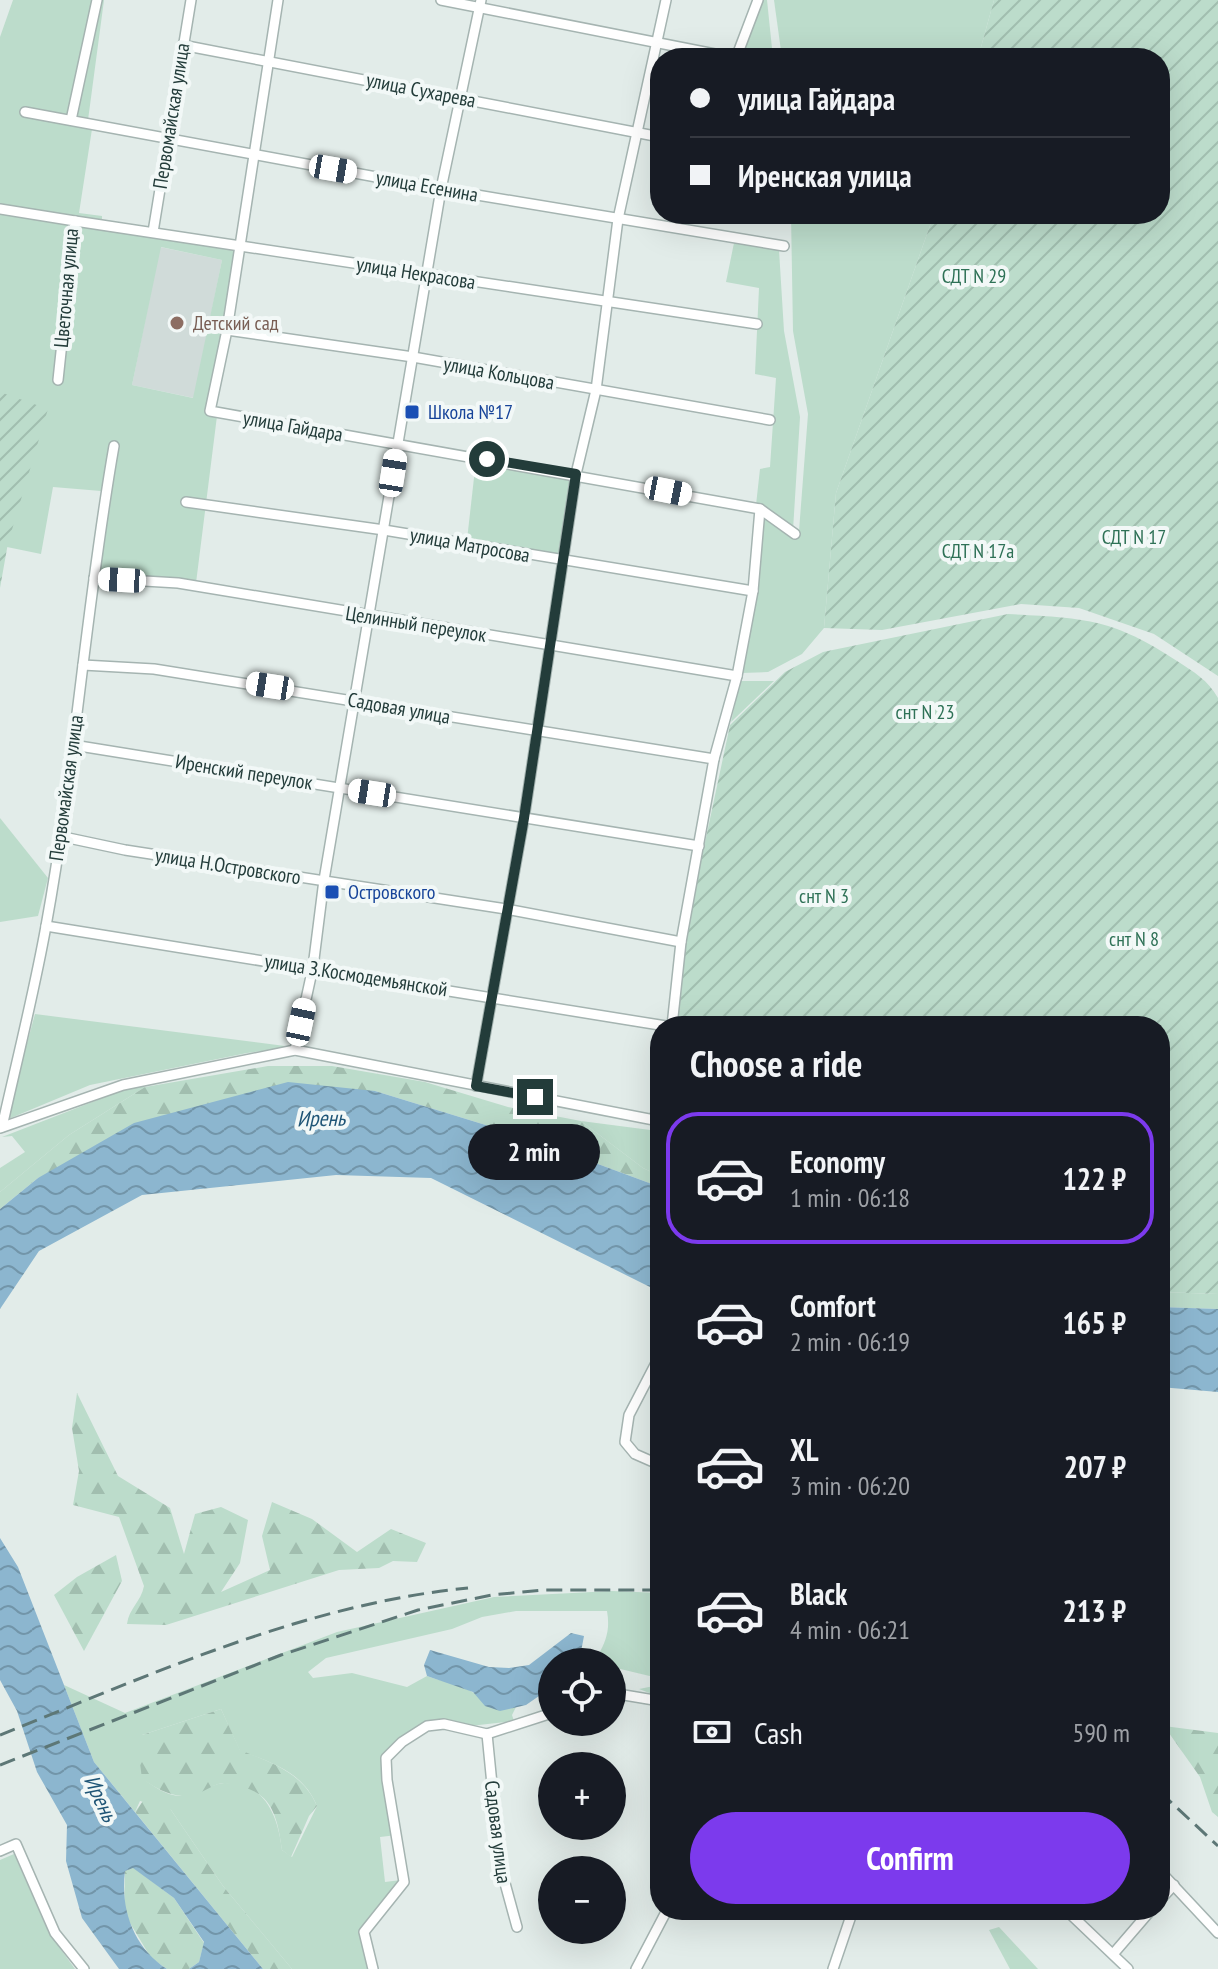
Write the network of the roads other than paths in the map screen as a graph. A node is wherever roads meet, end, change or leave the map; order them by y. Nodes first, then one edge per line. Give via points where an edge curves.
1 (97, 0) edge
2 (191, 0) edge
3 (278, 0) edge
4 (441, 0) edge
5 (666, 0) edge
6 (758, 0) edge
7 (480, 4) edge
8 (657, 41) junction
9 (182, 45) junction
10 (656, 48) edge
11 (689, 48) edge
12 (739, 48) edge
13 (268, 60) junction
14 (650, 75) edge
15 (457, 97) junction
16 (25, 112) dead end
17 (71, 120) junction
18 (638, 133) junction
19 (650, 135) edge
20 (166, 137) junction
21 (252, 153) junction
22 (441, 189) junction
23 (0, 209) edge
24 (618, 219) junction
25 (75, 221) junction
26 (153, 232) junction
27 (240, 244) junction
28 (784, 246) dead end
29 (426, 275) junction
30 (606, 304) junction
31 (757, 324) dead end
32 (227, 330) junction
33 (413, 357) junction
34 (58, 380) dead end
35 (596, 390) junction
36 (770, 420) dead end
37 (398, 444) junction
38 (114, 446) dead end
39 (576, 474) junction
40 (186, 502) dead end
41 (760, 509) junction
42 (384, 530) junction
43 (795, 534) dead end
44 (565, 563) junction
45 (94, 578) junction
46 (753, 591) junction
47 (370, 617) junction
48 (549, 645) junction
49 (83, 665) junction
50 (737, 676) junction
51 (357, 700) junction
52 (537, 731) junction
53 (73, 745) junction
54 (714, 759) junction
55 (342, 788) junction
56 (524, 818) junction
57 (59, 836) junction
58 (699, 846) junction
59 (324, 880) junction
60 (506, 909) junction
61 (46, 926) junction
62 (681, 942) junction
63 (313, 967) junction
64 (493, 998) junction
65 (670, 1016) edge
66 (650, 1023) edge
67 (295, 1050) junction
68 (476, 1086) junction
69 (650, 1119) edge
70 (1, 1128) edge
71 (650, 1375) edge
72 (650, 1461) edge
73 (626, 1695) edge
74 (650, 1699) edge
75 (538, 1718) edge
76 (487, 1734) junction
77 (0, 1851) edge
78 (1170, 1881) edge
79 (1174, 1885) junction
80 (1170, 1889) edge
81 (662, 1920) edge
82 (850, 1920) edge
83 (1077, 1920) edge
84 (1142, 1920) edge
85 (517, 1927) dead end
86 (1218, 1933) edge
87 (1114, 1953) junction
88 (84, 1969) edge
89 (373, 1969) edge
90 (637, 1969) edge
91 (833, 1969) edge
92 (1128, 1969) edge

1 - 17 street
2 - 9 street, Первомайская улица
3 - 13 street
4 - 7 street
5 - 8 street
6 - 12 street
7 - 8 street
7 - 15 street
8 - 10 street
8 - 11 street
9 - 13 street, улица Сухарева
9 - 20 street, Первомайская улица
13 - 15 street, улица Сухарева
13 - 21 street
14 - 18 street
15 - 18 street, улица Сухарева
15 - 22 street
16 - 17 street, улица Есенина
17 - 20 street, улица Есенина
18 - 19 street, улица Сухарева
18 - 24 street
20 - 21 street, улица Есенина
20 - 26 street, Первомайская улица
21 - 22 street, улица Есенина
21 - 27 street
22 - 24 street, улица Есенина
22 - 29 street
23 - 25 street, Цветочная улица
24 - 28 street, улица Есенина
24 - 30 street
25 - 26 street, улица Некрасова
25 - 34 street, Цветочная улица
26 - 27 street, улица Некрасова
27 - 29 street, улица Некрасова
27 - 32 street
29 - 30 street, улица Некрасова
29 - 33 street
30 - 31 street, улица Некрасова
30 - 35 street
32 - 33 street, улица Кольцова
32 - 37 street, улица Гайдара via 210,411
33 - 35 street, улица Кольцова
33 - 37 street
35 - 36 street, улица Кольцова
35 - 39 street
37 - 39 street, улица Гайдара
37 - 42 street
38 - 45 street, Первомайская улица
39 - 41 street, улица Гайдара
39 - 44 street
40 - 42 street, улица Матросова
41 - 43 street, улица Гайдара
41 - 46 street
42 - 44 street, улица Матросова
42 - 47 street
44 - 46 street, улица Матросова
44 - 48 street
45 - 47 street, Целинный переулок via 178,583
45 - 49 street, Первомайская улица
46 - 50 street
47 - 48 street, Целинный переулок
47 - 51 street
48 - 50 street, Целинный переулок
48 - 52 street
49 - 51 street, Садовая улица via 154,669
49 - 53 street, Первомайская улица
50 - 54 street
51 - 52 street, Садовая улица
51 - 55 street
52 - 54 street, Садовая улица
52 - 56 street
53 - 55 street, Иренский переулок
53 - 57 street, Первомайская улица
54 - 58 street
55 - 56 street, Иренский переулок
55 - 59 street
56 - 58 street, Иренский переулок
56 - 60 street
57 - 59 street, улица Н.Островского
57 - 61 street, Первомайская улица
58 - 62 street
59 - 60 street, улица Н.Островского
59 - 63 street
60 - 62 street, улица Н.Островского
60 - 64 street
61 - 63 street, улица З.Космодемьянской
61 - 70 street, Первомайская улица
62 - 65 street
63 - 64 street, улица З.Космодемьянской
63 - 67 street
64 - 66 street, улица З.Космодемьянской
64 - 68 street
67 - 68 street
67 - 70 street, Первомайская улица via 123,1085
68 - 69 street
71 - 72 street via 629,1415 625,1442
73 - 74 street
75 - 76 street
76 - 85 street, Садовая улица via 500,1865
76 - 89 street via 444,1724 427,1726 386,1758 404,1882 364,1932
77 - 88 street via 16,1844 55,1933
78 - 79 street
79 - 80 street
79 - 86 street
81 - 90 street
82 - 91 street
83 - 87 street
84 - 87 street
87 - 92 street

